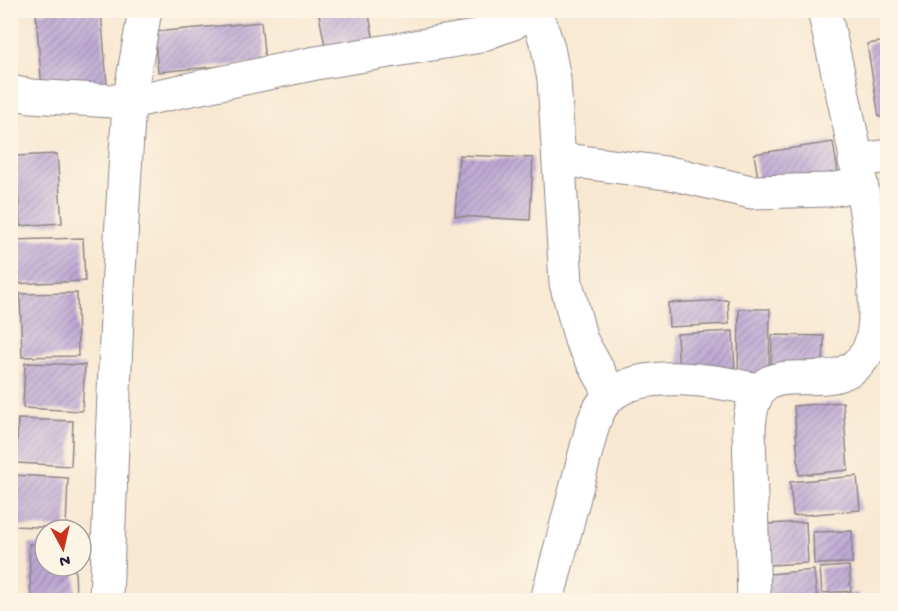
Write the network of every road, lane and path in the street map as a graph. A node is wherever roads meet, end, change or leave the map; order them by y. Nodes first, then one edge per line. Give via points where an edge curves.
1 (145, 10) edge
2 (528, 10) edge
3 (536, 10) edge
4 (824, 10) edge
5 (10, 92) edge
6 (129, 102) junction
7 (888, 156) edge
8 (559, 159) junction
9 (858, 173) junction
10 (757, 390) junction
11 (611, 394) junction
12 (106, 600) edge
13 (546, 600) edge
14 (754, 600) edge

1 - 6 street
2 - 6 street via 513,23 475,37 316,63
3 - 8 street via 554,79
4 - 9 street
5 - 6 street
6 - 12 street
7 - 9 street
8 - 9 street via 674,174 751,192 828,190
8 - 11 street via 566,283 581,340
9 - 10 street via 873,255 876,299 875,327 866,353 849,372 827,377 782,378
10 - 11 street via 688,378 653,380
10 - 14 street via 750,408 749,432
11 - 13 street via 593,424

